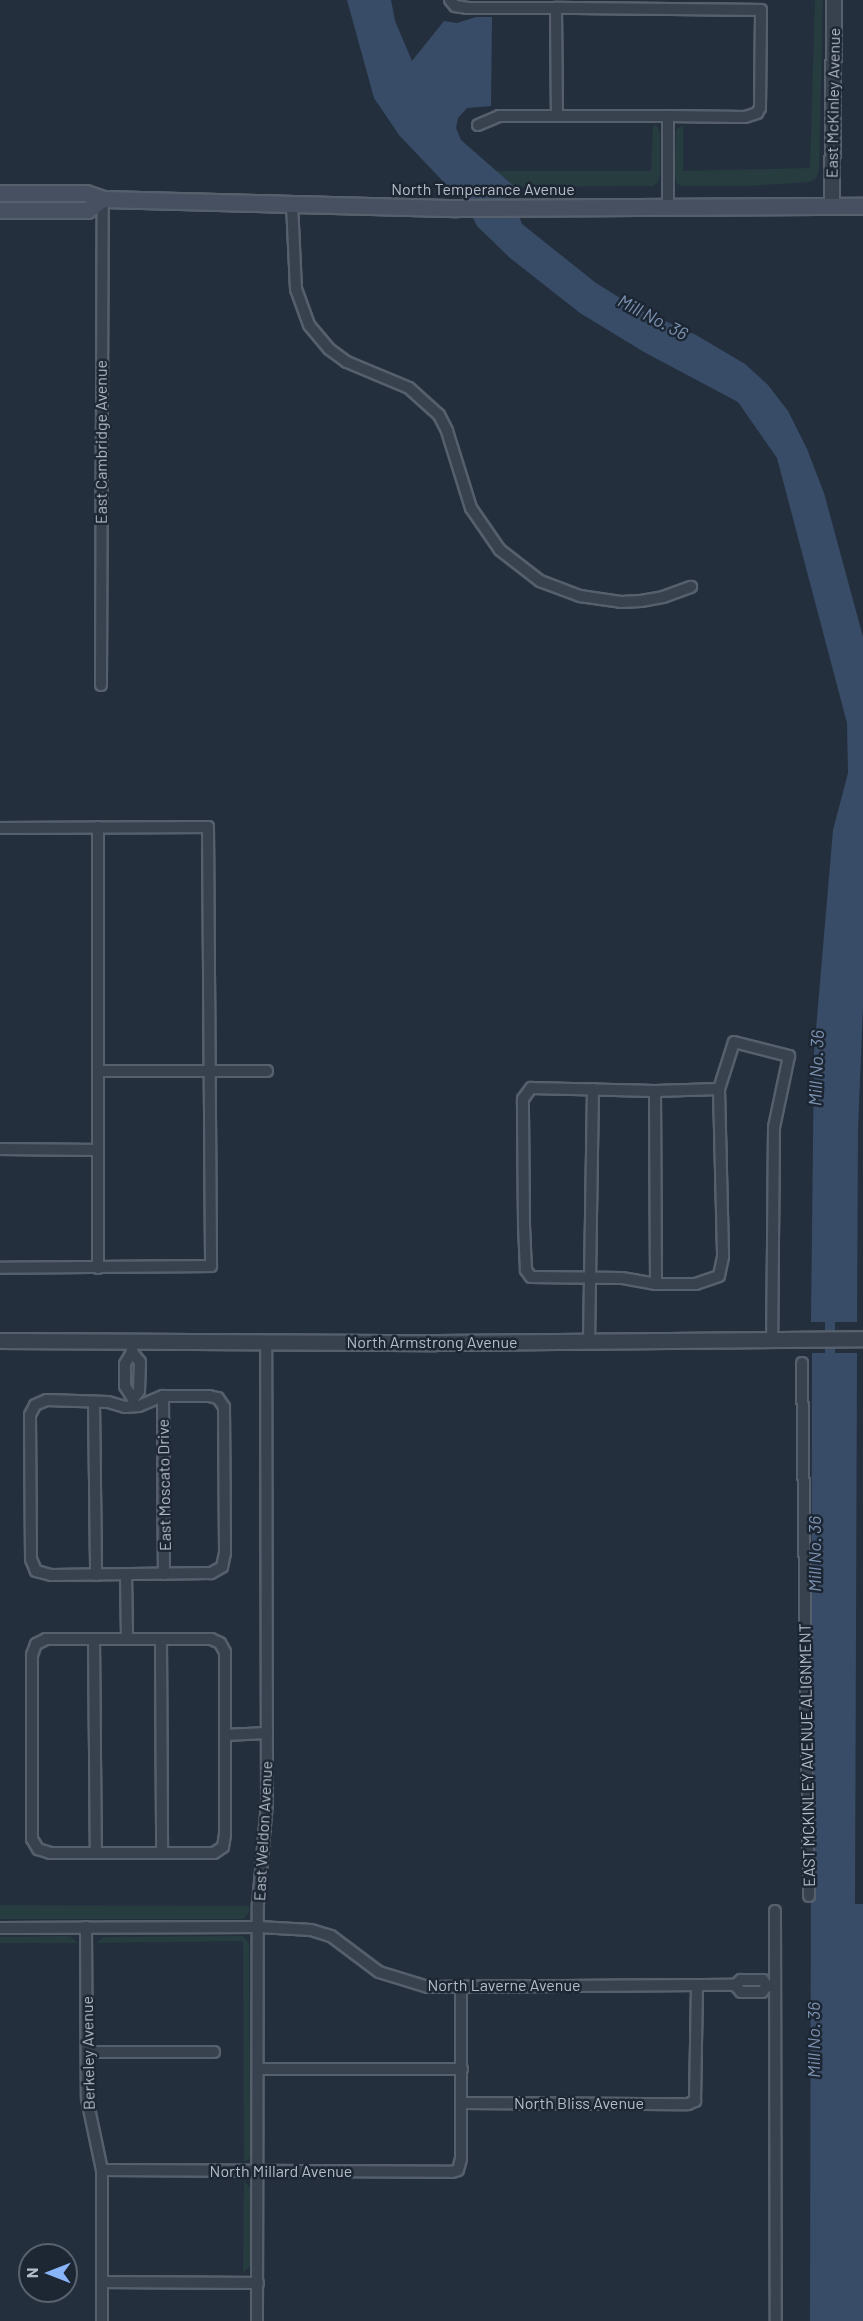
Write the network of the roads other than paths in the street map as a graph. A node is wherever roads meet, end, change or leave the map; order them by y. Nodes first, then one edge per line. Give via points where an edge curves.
1 (450, 0) edge
2 (834, 0) edge
3 (761, 5) edge
4 (556, 9) junction
5 (557, 116) junction
6 (668, 116) junction
7 (478, 125) dead end
8 (0, 193) edge
9 (103, 199) junction
10 (292, 204) junction
11 (832, 206) junction
12 (863, 206) edge
13 (668, 207) junction
14 (0, 210) edge
15 (691, 586) dead end
16 (101, 685) dead end
17 (98, 826) junction
18 (0, 828) edge
19 (98, 1071) junction
20 (210, 1071) junction
21 (267, 1071) dead end
22 (593, 1089) junction
23 (719, 1089) junction
24 (655, 1091) junction
25 (0, 1149) edge
26 (97, 1150) junction
27 (0, 1268) edge
28 (98, 1268) junction
29 (588, 1277) junction
30 (656, 1284) junction
31 (772, 1338) junction
32 (861, 1339) edge
33 (0, 1341) edge
34 (266, 1341) junction
35 (588, 1343) junction
36 (132, 1346) junction
37 (802, 1363) dead end
38 (125, 1381) junction
39 (140, 1381) junction
40 (163, 1396) junction
41 (94, 1402) junction
42 (133, 1402) junction
43 (126, 1574) junction
44 (164, 1574) junction
45 (96, 1575) junction
46 (94, 1639) junction
47 (127, 1639) junction
48 (161, 1639) junction
49 (267, 1733) junction
50 (225, 1735) junction
51 (96, 1853) junction
52 (162, 1853) junction
53 (809, 1896) dead end
54 (775, 1911) dead end
55 (86, 1927) junction
56 (259, 1927) junction
57 (0, 1928) edge
58 (697, 1985) junction
59 (461, 1986) junction
60 (771, 1986) junction
61 (87, 2052) junction
62 (214, 2052) dead end
63 (258, 2069) junction
64 (462, 2069) junction
65 (462, 2103) junction
66 (102, 2170) junction
67 (258, 2170) junction
68 (102, 2282) junction
69 (258, 2283) junction
70 (102, 2321) edge
71 (257, 2321) edge
72 (776, 2321) edge

1 - 4 street via 455,6 468,8
2 - 11 street, East McKinley Avenue
3 - 4 street
3 - 6 street via 761,99 757,113 745,117
4 - 5 street
5 - 6 street
5 - 7 street via 499,116
6 - 13 street
8 - 9 main road, North Temperance Avenue via 86,193
9 - 10 main road, North Temperance Avenue
9 - 14 main road, North Temperance Avenue via 87,210
9 - 16 street, East Cambridge Avenue
10 - 13 main road, North Temperance Avenue
10 - 15 street via 296,289 309,325 347,362 409,388 439,415 471,508 500,550 540,581 580,596 641,601
11 - 12 main road, North Temperance Avenue
11 - 13 main road, North Temperance Avenue
17 - 18 street
17 - 19 street
17 - 20 street via 207,827
19 - 20 street
19 - 26 street
20 - 21 street
20 - 28 street via 211,1266
22 - 24 street
22 - 29 street
22 - 29 street via 531,1088 523,1099 526,1270 531,1277
23 - 24 street
23 - 30 street via 723,1257 719,1276 696,1284
23 - 31 street via 734,1042 789,1056 774,1127
24 - 30 street
25 - 26 street
26 - 28 street
27 - 28 street
29 - 30 street
29 - 35 street
31 - 32 street, North Armstrong Avenue
31 - 35 street, North Armstrong Avenue
33 - 36 street, North Armstrong Avenue
34 - 35 street, North Armstrong Avenue
34 - 36 street, North Armstrong Avenue
34 - 49 street, East Weldon Avenue
36 - 38 street via 125,1364
36 - 39 street via 140,1362
37 - 53 street, EAST MCKINLEY AVENUE ALIGNMENT
38 - 39 street
38 - 42 street
39 - 42 street
40 - 42 street
40 - 44 street, East Moscato Drive
40 - 44 street via 218,1398 225,1418 222,1567 211,1573
41 - 42 street
41 - 45 street
41 - 45 street via 47,1401 35,1405 30,1416 31,1559 36,1571 51,1575
43 - 44 street
43 - 45 street
43 - 47 street
46 - 47 street
46 - 51 street
46 - 51 street via 46,1639 36,1644 32,1655 32,1839 38,1849 50,1853
47 - 48 street
48 - 50 street via 211,1639 220,1643 225,1652
48 - 52 street
49 - 50 street
49 - 56 street, East Weldon Avenue
50 - 52 street via 223,1847 214,1853
51 - 52 street
54 - 60 street
55 - 56 street, North Laverne Avenue
55 - 57 street, North Laverne Avenue
55 - 61 street, Berkeley Avenue
56 - 59 street, North Laverne Avenue via 311,1930 331,1936 379,1972 428,1987
56 - 63 street, East Weldon Avenue
58 - 59 street, North Laverne Avenue
58 - 60 street, North Laverne Avenue via 735,1985 741,1992 762,1992
58 - 65 street, North Bliss Avenue via 695,2101
59 - 64 street
60 - 72 street
61 - 62 street
61 - 66 street, Berkeley Avenue via 88,2115
63 - 64 street
63 - 67 street, East Weldon Avenue
64 - 65 street
65 - 67 street, North Millard Avenue via 461,2159 458,2170 452,2172
66 - 67 street, North Millard Avenue
66 - 68 street, Berkeley Avenue
67 - 69 street, East Weldon Avenue
68 - 69 street
68 - 70 street, Berkeley Avenue
69 - 71 street, East Weldon Avenue

